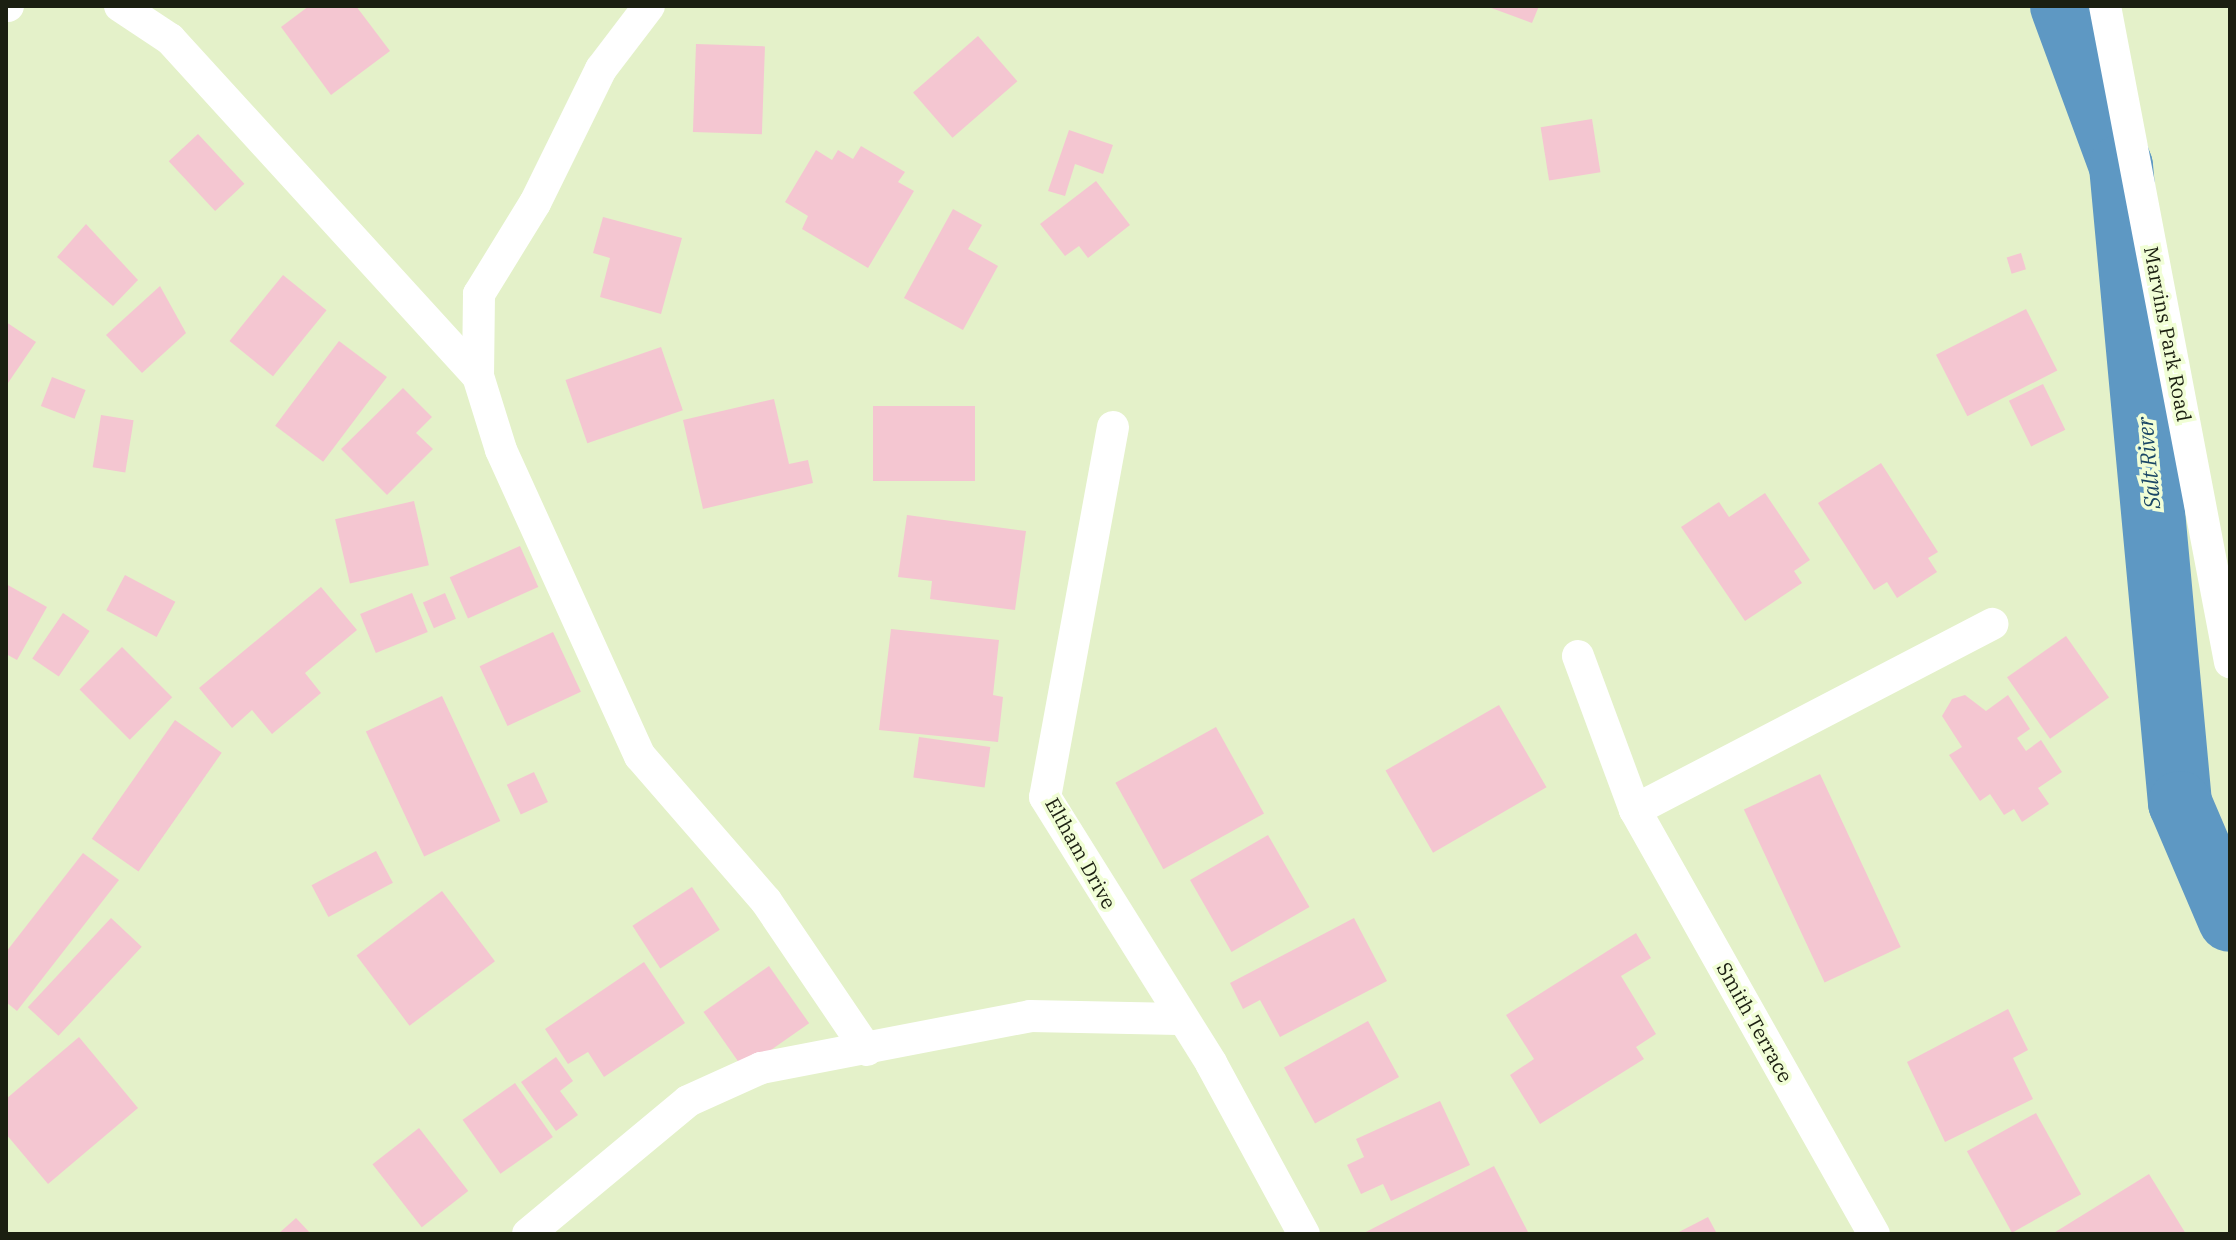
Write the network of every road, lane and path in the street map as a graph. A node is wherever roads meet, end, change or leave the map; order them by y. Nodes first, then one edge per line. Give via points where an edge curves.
1 (120, 6) edge
2 (649, 6) edge
3 (2105, 6) edge
4 (478, 376) junction
5 (1113, 427) dead end
6 (1993, 624) dead end
7 (1578, 656) dead end
8 (2230, 662) edge
9 (1635, 810) junction
10 (1179, 1019) junction
11 (867, 1050) junction
12 (528, 1234) edge
13 (1304, 1234) edge
14 (1874, 1234) edge

1 - 4 street via 170,39
2 - 4 street via 601,69 535,203 479,294
3 - 8 street, Marvins Park Road
4 - 11 street via 501,450 640,756 766,901
5 - 10 street, Eltham Drive via 1045,797
6 - 9 street
7 - 9 street, Smith Terrace
9 - 14 street, Smith Terrace
10 - 11 street via 1030,1016
10 - 13 street, Eltham Drive
11 - 12 street via 761,1068 688,1101

